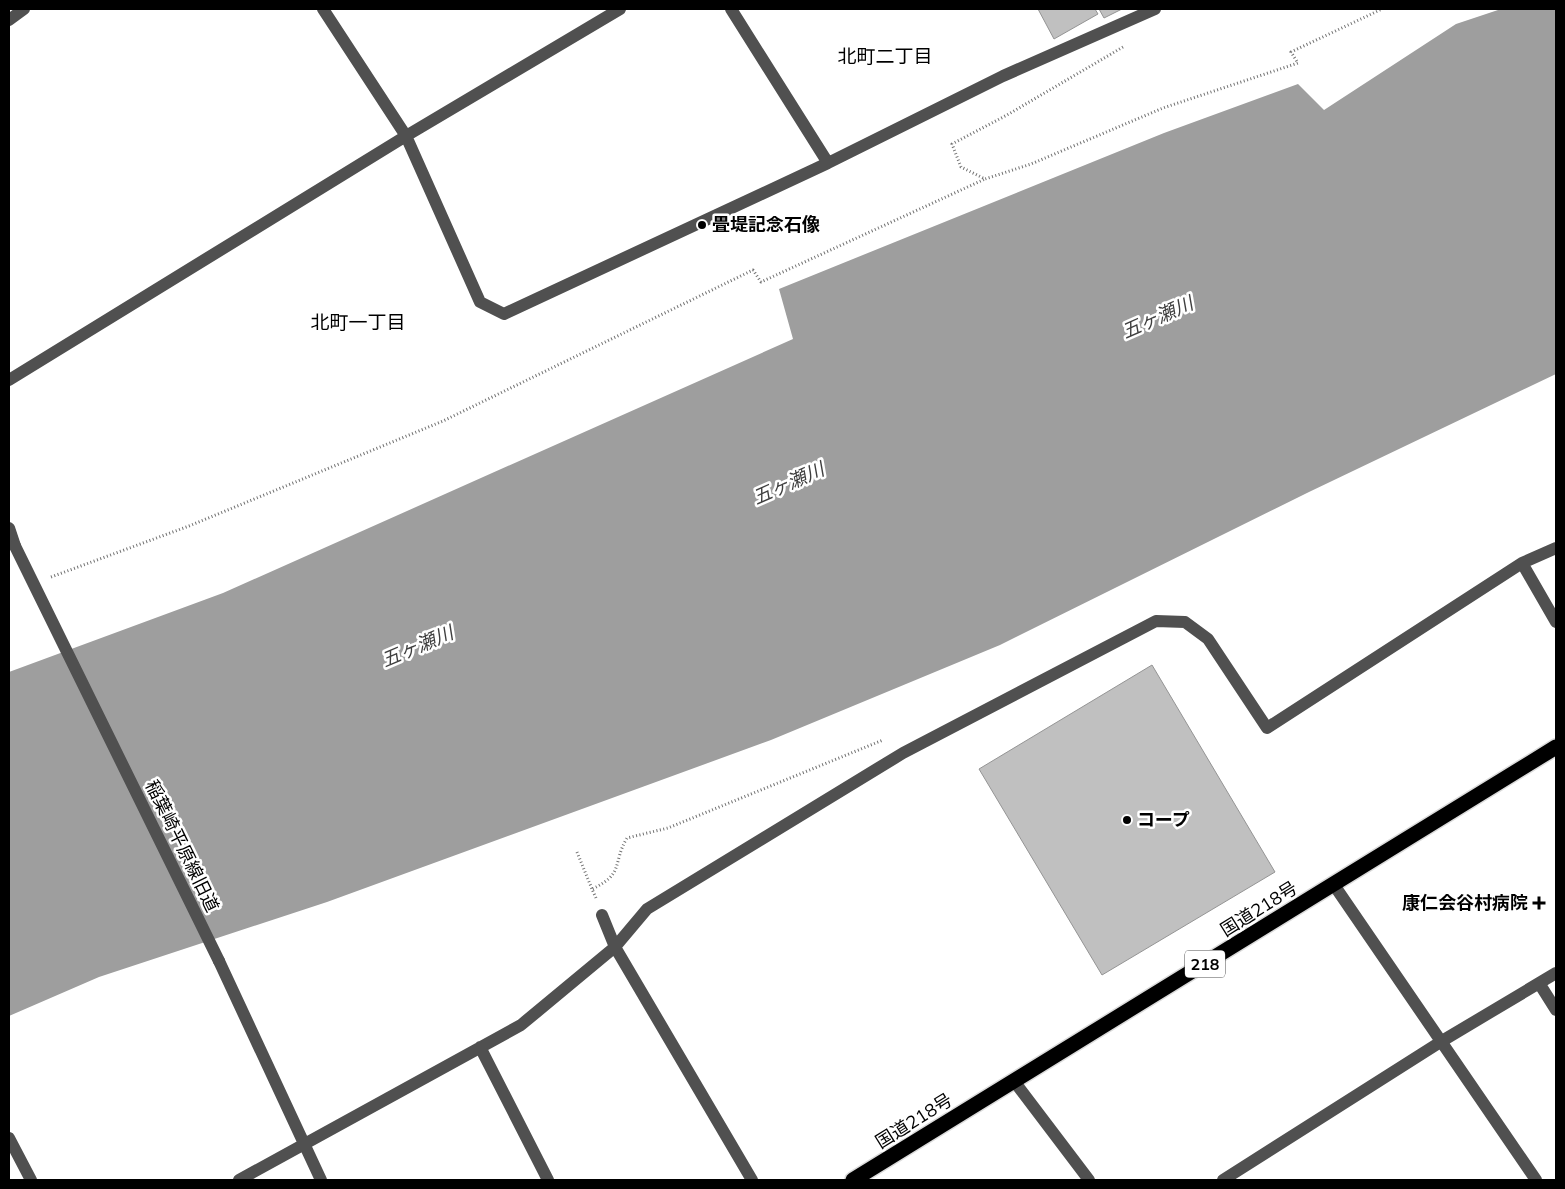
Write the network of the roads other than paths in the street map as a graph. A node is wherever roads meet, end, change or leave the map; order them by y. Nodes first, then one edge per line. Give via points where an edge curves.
1 (24, 9) edge
2 (323, 9) edge
3 (620, 9) edge
4 (731, 9) edge
5 (1155, 9) edge
6 (9, 20) edge
7 (406, 136) junction
8 (828, 163) junction
9 (9, 380) edge
10 (9, 528) edge
11 (1556, 548) edge
12 (1522, 563) junction
13 (1556, 622) edge
14 (1556, 747) edge
15 (1334, 885) junction
16 (602, 915) road end
17 (615, 947) junction
18 (1556, 973) edge
19 (1539, 983) junction
20 (1556, 1010) edge
21 (1442, 1041) junction
22 (480, 1047) junction
23 (1014, 1081) junction
24 (9, 1138) edge
25 (304, 1144) junction
26 (31, 1180) edge
27 (239, 1180) edge
28 (321, 1180) edge
29 (548, 1180) edge
30 (752, 1180) edge
31 (853, 1180) edge
32 (1089, 1180) edge
33 (1223, 1180) edge
34 (1536, 1180) edge

1 - 6 street
2 - 7 street
3 - 7 street
4 - 8 street
5 - 8 street via 1002,76
7 - 8 street via 480,302 504,314
7 - 9 street
10 - 25 street, 稲葉崎平原線旧道, bridge
11 - 12 street
12 - 13 street
12 - 17 street via 1267,728 1208,639 1185,622 1156,621 903,753 647,909
14 - 15 highway, 国道218号 / 218
15 - 21 street
15 - 23 highway, 国道218号 / 218
16 - 17 street
17 - 22 street via 521,1024
17 - 30 street
18 - 19 street
19 - 20 street
19 - 21 street
21 - 33 street
21 - 34 street
22 - 25 street
22 - 29 street
23 - 31 highway, 国道218号 / 218
23 - 32 street
24 - 26 street
25 - 27 street
25 - 28 street, 稲葉崎平原線旧道

